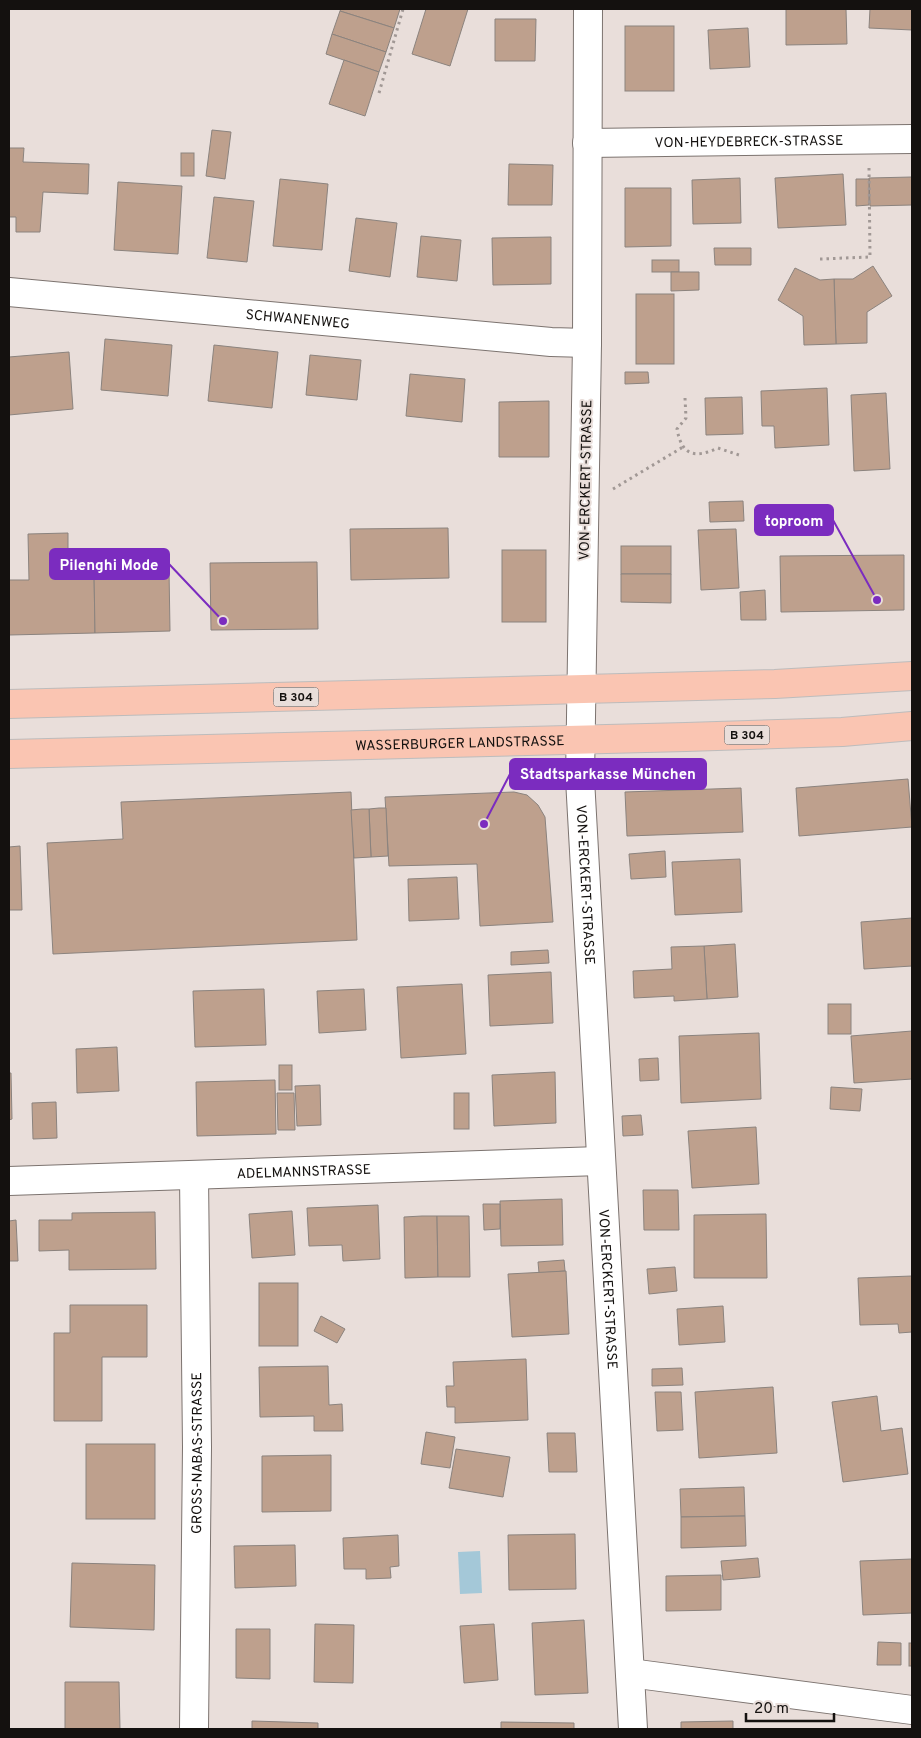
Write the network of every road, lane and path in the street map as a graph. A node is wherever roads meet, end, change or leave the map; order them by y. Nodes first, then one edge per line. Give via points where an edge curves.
1 (403, 9) edge
2 (588, 9) edge
3 (379, 93) dead end
4 (912, 139) edge
5 (868, 140) junction
6 (587, 143) junction
7 (820, 259) dead end
8 (9, 292) edge
9 (587, 343) junction
10 (685, 398) dead end
11 (683, 447) junction
12 (739, 455) dead end
13 (608, 492) dead end
14 (912, 676) edge
15 (583, 689) junction
16 (9, 704) edge
17 (912, 726) edge
18 (582, 740) junction
19 (9, 754) edge
20 (600, 1160) junction
21 (194, 1176) junction
22 (9, 1181) edge
23 (630, 1673) junction
24 (912, 1710) edge
25 (194, 1729) edge
26 (633, 1729) edge

1 - 3 path
2 - 6 street, VON-ERCKERT-STRASSE
4 - 5 street, VON-HEYDEBRECK-STRASSE
5 - 6 street, VON-HEYDEBRECK-STRASSE
5 - 7 path via 870,257
6 - 9 street, VON-ERCKERT-STRASSE
8 - 9 street, SCHWANENWEG
9 - 15 street, VON-ERCKERT-STRASSE
10 - 11 path via 686,418 678,429
11 - 12 path via 694,455 718,448
11 - 13 path
14 - 15 main road, B 304 via 775,684
15 - 16 main road, B 304
15 - 18 street, VON-ERCKERT-STRASSE
17 - 18 main road, WASSERBURGER LANDSTRASSE / B 304 via 842,732
18 - 19 main road, WASSERBURGER LANDSTRASSE / B 304
18 - 20 street, VON-ERCKERT-STRASSE via 581,804
20 - 21 street, ADELMANNSTRASSE
20 - 23 street, VON-ERCKERT-STRASSE
21 - 22 street, ADELMANNSTRASSE
21 - 25 street, GROSS-NABAS-STRASSE via 197,1476
23 - 24 street
23 - 26 street, VON-ERCKERT-STRASSE

